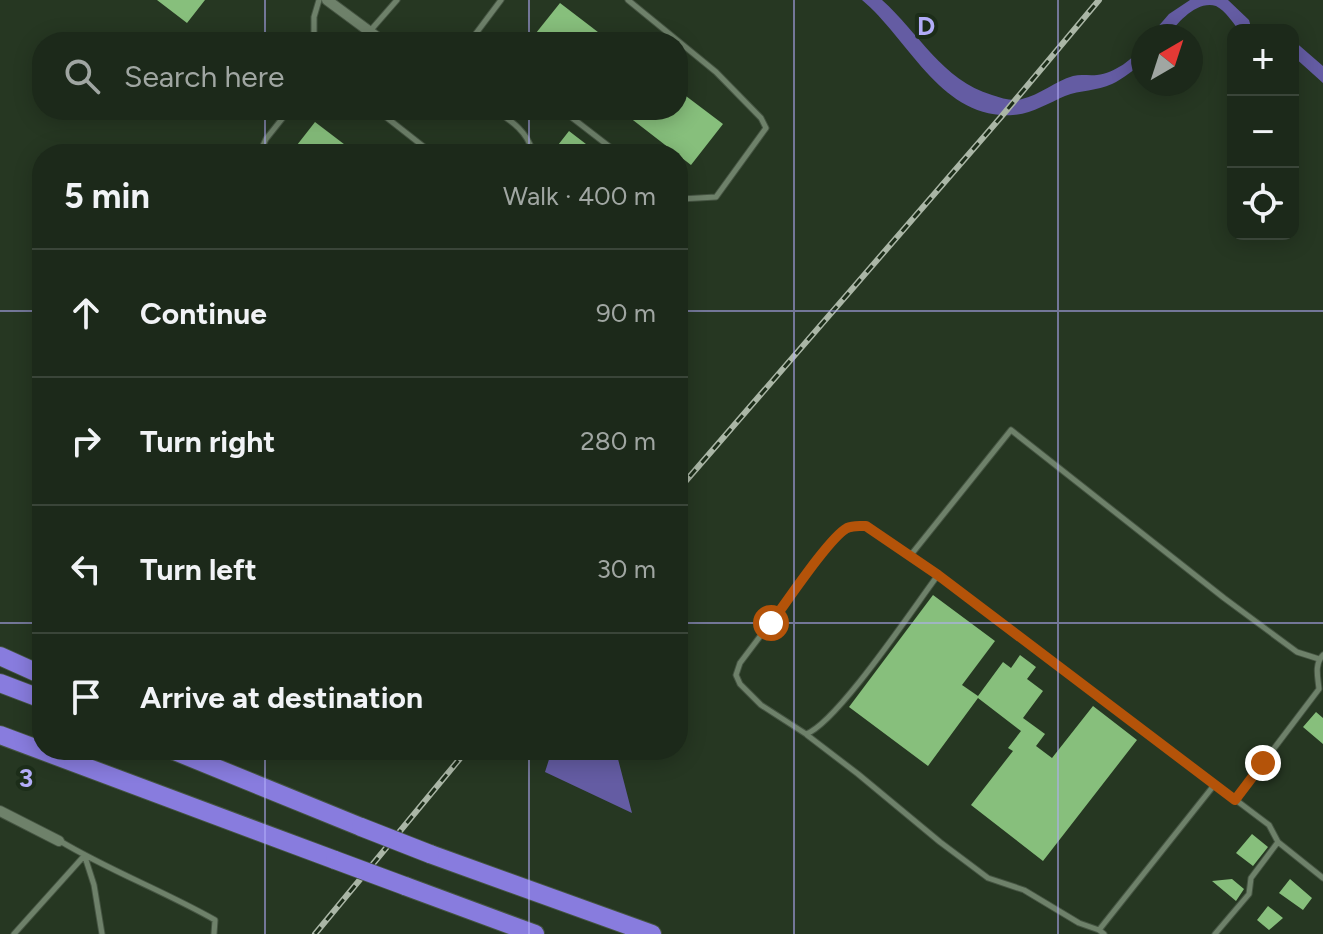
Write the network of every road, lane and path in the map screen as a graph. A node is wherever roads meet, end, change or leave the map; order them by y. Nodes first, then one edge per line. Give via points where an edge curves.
1 (319, 0) edge
2 (327, 0) edge
3 (397, 0) edge
4 (501, 0) edge
5 (628, 0) edge
6 (314, 32) edge
7 (370, 32) edge
8 (380, 32) edge
9 (477, 32) edge
10 (667, 32) edge
11 (688, 49) edge
12 (281, 120) edge
13 (390, 120) edge
14 (510, 120) edge
15 (575, 120) edge
16 (264, 144) edge
17 (420, 144) edge
18 (530, 144) edge
19 (606, 144) edge
20 (688, 199) edge
21 (910, 556) junction
22 (938, 575) junction
23 (0, 656) edge
24 (1321, 657) edge
25 (32, 670) edge
26 (0, 683) edge
27 (32, 695) edge
28 (806, 734) junction
29 (0, 735) edge
30 (32, 747) edge
31 (67, 760) edge
32 (197, 760) edge
33 (1215, 784) junction
34 (1235, 800) junction
35 (0, 811) edge
36 (59, 841) joint
37 (1278, 842) junction
38 (84, 856) junction
39 (1323, 878) edge
40 (1102, 932) edge
41 (14, 934) edge
42 (102, 934) edge
43 (214, 934) edge
44 (535, 934) edge
45 (652, 934) edge
46 (1215, 934) edge

1 - 6 lane
2 - 7 street
3 - 8 lane
4 - 9 lane
5 - 10 lane
11 - 20 lane via 766,128 716,197
12 - 16 lane
13 - 17 lane
14 - 18 lane
15 - 19 lane
21 - 22 lane
21 - 24 lane via 1011,430 1297,652
21 - 28 lane via 866,526 844,530 740,663 740,684 761,705
22 - 28 lane via 841,705 816,731
22 - 33 lane
23 - 25 highway
24 - 34 lane via 1319,689
26 - 27 highway
28 - 40 lane via 988,878 1024,890
29 - 30 highway, bridge
31 - 44 highway, bridge
32 - 45 highway, bridge via 430,854
33 - 34 lane
33 - 40 lane
34 - 37 lane via 1269,825
35 - 36 street
36 - 38 lane
37 - 39 lane
37 - 46 lane via 1251,878 1249,894
38 - 41 lane
38 - 42 lane
38 - 43 lane via 215,920

